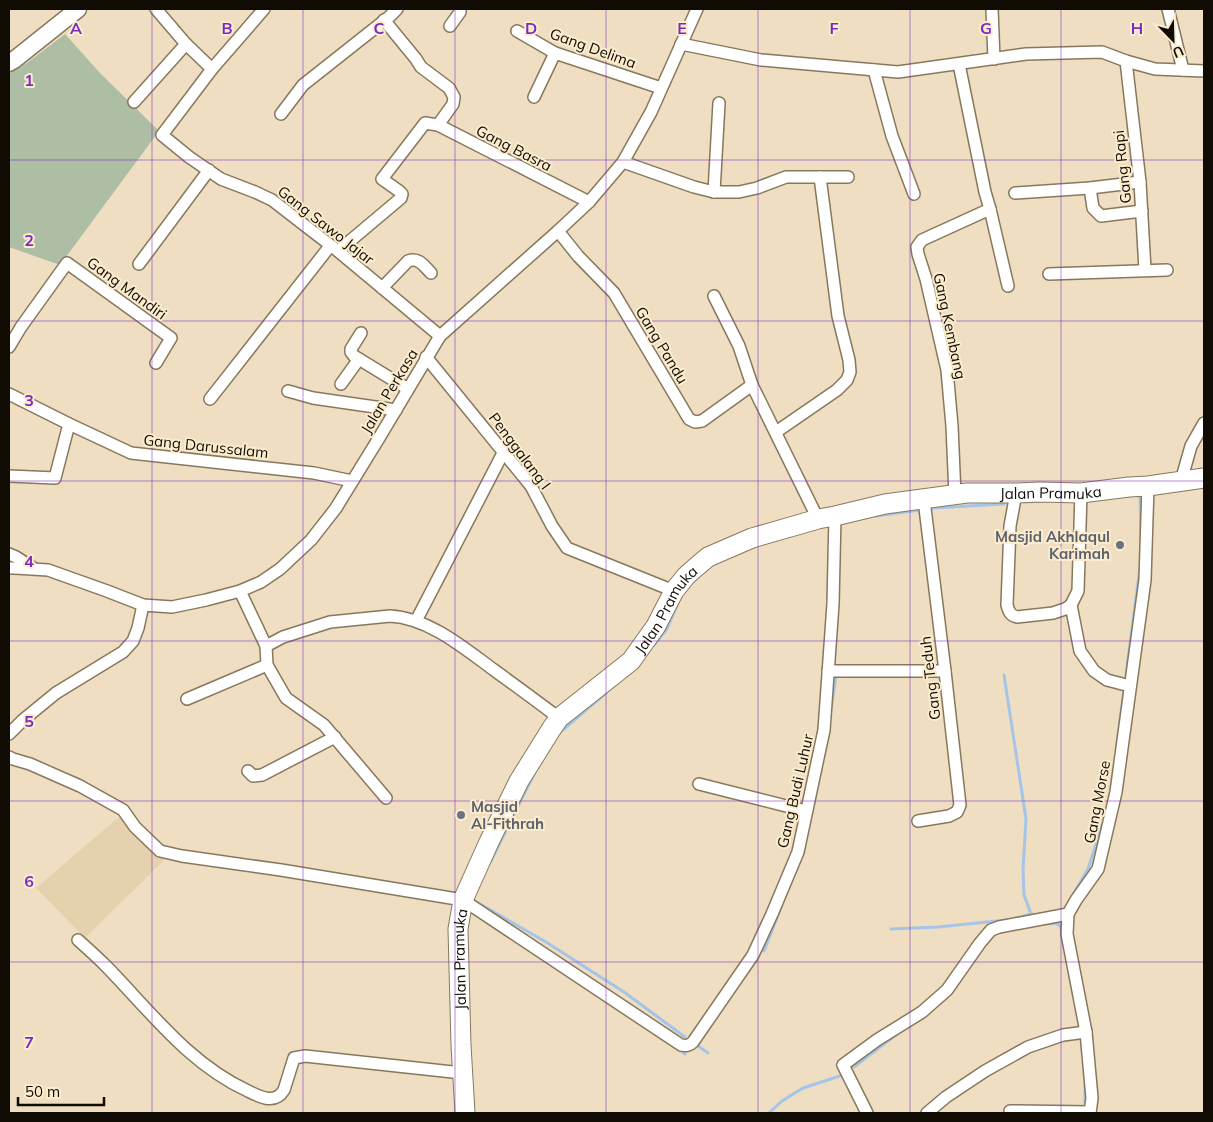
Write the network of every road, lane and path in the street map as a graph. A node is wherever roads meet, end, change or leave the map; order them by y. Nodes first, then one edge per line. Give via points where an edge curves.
1 (78, 9) edge
2 (156, 9) edge
3 (264, 9) edge
4 (397, 9) edge
5 (460, 9) edge
6 (697, 9) edge
7 (992, 9) edge
8 (1168, 9) edge
9 (384, 20) junction
10 (450, 26) dead end
11 (517, 31) dead end
12 (186, 44) junction
13 (681, 44) junction
14 (555, 53) junction
15 (994, 59) junction
16 (1126, 61) junction
17 (9, 63) edge
18 (959, 64) junction
19 (212, 69) junction
20 (874, 70) junction
21 (1183, 70) junction
22 (1204, 71) edge
23 (662, 88) junction
24 (534, 98) dead end
25 (134, 102) dead end
26 (719, 103) dead end
27 (281, 114) dead end
28 (438, 125) junction
29 (623, 162) junction
30 (208, 170) junction
31 (820, 177) junction
32 (848, 177) dead end
33 (1140, 182) junction
34 (1090, 188) junction
35 (714, 192) junction
36 (1015, 193) dead end
37 (914, 194) dead end
38 (589, 202) junction
39 (990, 209) junction
40 (1142, 211) junction
41 (558, 231) junction
42 (334, 249) junction
43 (139, 264) dead end
44 (1145, 270) junction
45 (1167, 270) dead end
46 (431, 273) dead end
47 (1049, 274) dead end
48 (1008, 286) dead end
49 (382, 288) junction
50 (714, 296) dead end
51 (361, 333) dead end
52 (440, 336) junction
53 (9, 347) edge
54 (426, 357) junction
55 (359, 359) junction
56 (156, 363) dead end
57 (341, 384) dead end
58 (752, 385) junction
59 (408, 389) junction
60 (288, 391) dead end
61 (9, 394) edge
62 (210, 399) dead end
63 (396, 410) junction
64 (69, 424) junction
65 (1204, 424) edge
66 (776, 432) junction
67 (504, 454) junction
68 (9, 476) edge
69 (1204, 478) edge
70 (352, 481) junction
71 (1182, 481) junction
72 (1148, 486) junction
73 (1016, 493) junction
74 (1081, 493) junction
75 (955, 495) junction
76 (924, 500) junction
77 (827, 518) junction
78 (9, 554) edge
79 (9, 568) edge
80 (35, 569) junction
81 (240, 591) junction
82 (674, 591) junction
83 (1071, 604) junction
84 (143, 605) junction
85 (416, 621) junction
86 (266, 646) junction
87 (267, 665) junction
88 (828, 671) junction
89 (945, 671) junction
90 (1130, 686) junction
91 (187, 699) dead end
92 (559, 718) junction
93 (9, 734) edge
94 (334, 737) junction
95 (9, 757) edge
96 (248, 771) dead end
97 (699, 784) dead end
98 (386, 798) dead end
99 (806, 811) junction
100 (918, 821) dead end
101 (463, 900) junction
102 (1068, 914) junction
103 (78, 940) dead end
104 (1086, 1032) junction
105 (462, 1073) junction
106 (1010, 1111) dead end
107 (465, 1113) edge
108 (867, 1113) edge
109 (926, 1113) edge
110 (1090, 1113) edge

1 - 17 street
2 - 12 street
3 - 19 street
4 - 9 street
5 - 10 street
6 - 13 street, Jalan Perkasa
7 - 15 street
8 - 21 street
9 - 27 street via 303,85
9 - 28 street via 421,68 449,88 454,96 453,104
11 - 14 street, Gang Delima
12 - 19 street
12 - 25 street
13 - 20 street via 761,60
13 - 23 street, Jalan Perkasa
14 - 23 street, Gang Delima
14 - 24 street
15 - 16 street via 1026,54 1102,52
15 - 18 street
16 - 21 street via 1155,69
16 - 33 street, Gang Rapi
18 - 20 street via 898,72
18 - 39 street
19 - 30 street, Gang Sawo Jajar via 162,135
20 - 37 street via 892,136
21 - 22 street
23 - 29 street, Jalan Perkasa
26 - 35 street
28 - 38 street, Gang Basra
28 - 42 street, Gang Basra via 425,123 382,179 399,191 401,198
29 - 35 street
29 - 38 street, Jalan Perkasa
30 - 42 street, Gang Sawo Jajar via 220,179 272,200
30 - 43 street
31 - 32 street
31 - 35 street via 786,176 757,188
31 - 66 street via 838,316 850,372 837,390
33 - 34 street
33 - 40 street, Gang Rapi
34 - 36 street
34 - 40 street via 1093,208 1101,216
38 - 41 street, Jalan Perkasa
39 - 48 street
39 - 75 street, Gang Kembang via 922,240 917,247 947,370
40 - 44 street, Gang Rapi
41 - 52 street, Jalan Perkasa
41 - 58 street, Gang Pandu via 614,293 689,419 702,421
42 - 49 street, Gang Sawo Jajar
42 - 62 street
44 - 45 street
44 - 47 street
46 - 49 street via 413,259
49 - 52 street, Gang Sawo Jajar
50 - 58 street via 739,346
51 - 55 street via 351,349
52 - 54 street, Jalan Perkasa
53 - 56 street, Gang Mandiri via 67,263 171,338
54 - 59 street, Jalan Perkasa
54 - 67 street, Penggalang I
55 - 57 street
55 - 59 street
58 - 66 street
59 - 63 street, Jalan Perkasa
60 - 63 street via 313,398
61 - 64 street, Gang Darussalam
63 - 70 street, Jalan Perkasa
64 - 68 street via 55,478
64 - 70 street, Gang Darussalam via 131,453 314,473
65 - 71 street via 1191,446
66 - 77 street
67 - 82 street, Penggalang I via 531,486 567,548
67 - 85 street
69 - 71 main road, Jalan Pramuka
70 - 81 street, Jalan Perkasa via 311,540 280,569
71 - 72 main road, Jalan Pramuka
72 - 74 main road, Jalan Pramuka
72 - 90 street, Gang Morse via 1145,580
73 - 74 main road, Jalan Pramuka
73 - 75 main road, Jalan Pramuka
73 - 83 street via 1010,526 1009,612 1017,617 1053,613
74 - 83 street via 1078,591
75 - 76 main road, Jalan Pramuka
76 - 77 main road, Jalan Pramuka via 885,504
76 - 89 street, Gang Teduh
77 - 82 main road, Jalan Pramuka via 752,538 708,557
77 - 88 street, Gang Budi Luhur via 832,604
78 - 80 street
79 - 80 street, Jalan Perkasa
80 - 84 street, Jalan Perkasa via 48,570
81 - 84 street, Jalan Perkasa via 172,607
81 - 86 street
82 - 92 main road, Jalan Pramuka via 656,626 631,661
83 - 90 street via 1080,651 1094,671 1107,680
84 - 93 street via 133,641 123,652 56,693
85 - 86 street via 390,616 330,622 282,636
85 - 92 street via 450,638
86 - 87 street
87 - 91 street
87 - 94 street via 286,698 324,725
88 - 89 street
88 - 99 street, Gang Budi Luhur via 824,730
89 - 100 street, Gang Teduh via 960,805 957,812 949,816
90 - 102 street, Gang Morse via 1116,792 1098,869
92 - 101 main road, Jalan Pramuka via 519,781
94 - 96 street via 262,775 253,776
94 - 98 street
95 - 101 street via 80,786 123,810 160,851
97 - 99 street
99 - 101 street, Gang Budi Luhur via 798,852 753,955 690,1045 681,1045
101 - 105 main road, Jalan Pramuka via 458,930
102 - 104 street via 1067,934
102 - 108 street via 991,930 947,990 922,1012 843,1065
103 - 105 street via 183,1048 231,1083 264,1099 282,1094 294,1058 305,1056
104 - 109 street via 1063,1035 1028,1047 985,1071
104 - 110 street via 1092,1098
105 - 107 main road, Jalan Pramuka
106 - 110 street

